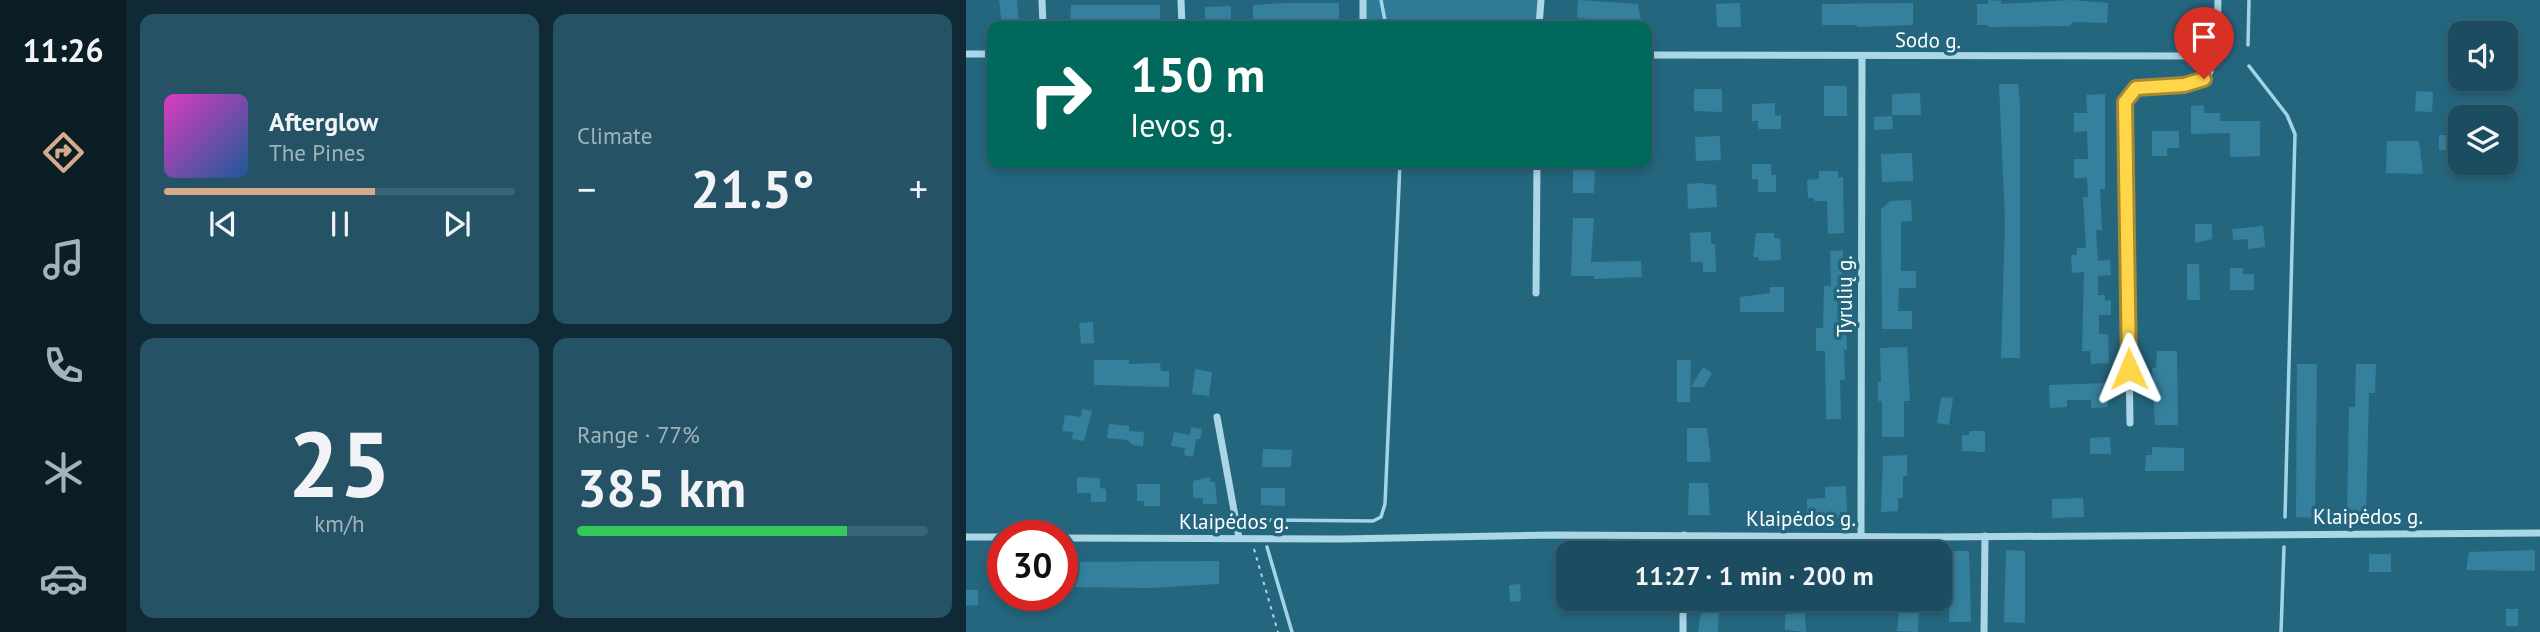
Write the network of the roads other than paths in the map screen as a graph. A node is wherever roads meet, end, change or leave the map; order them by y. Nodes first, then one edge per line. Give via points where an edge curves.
1 (1042, 0) edge
2 (1181, 0) edge
3 (1363, 0) edge
4 (1541, 0) edge
5 (2218, 0) edge
6 (1043, 21) edge
7 (1181, 21) edge
8 (1363, 21) edge
9 (1539, 21) edge
10 (966, 54) edge
11 (987, 54) edge
12 (1652, 55) edge
13 (1861, 56) junction
14 (2210, 56) junction
15 (1537, 168) edge
16 (1536, 293) dead end
17 (1217, 417) dead end
18 (2130, 423) dead end
19 (2540, 533) edge
20 (1684, 535) junction
21 (1861, 536) junction
22 (1985, 536) junction
23 (966, 537) edge
24 (987, 537) edge
25 (1078, 538) edge
26 (1239, 538) junction
27 (1684, 541) edge
28 (1683, 611) edge
29 (1683, 632) edge
30 (1984, 632) edge

1 - 6 street
2 - 7 street
3 - 8 street
4 - 9 street
5 - 14 street via 2217,39
10 - 11 street
12 - 13 street, Sodo g.
13 - 14 street, Sodo g.
13 - 21 street, Tyrulių g.
14 - 18 street via 2210,72 2204,79 2136,88 2125,102
15 - 16 street
17 - 26 street
19 - 22 street, Klaipėdos g.
20 - 21 street, Klaipėdos g.
20 - 26 street, Klaipėdos g.
20 - 27 street
21 - 22 street, Klaipėdos g.
22 - 30 street
23 - 24 street
25 - 26 street, Klaipėdos g.
28 - 29 street

